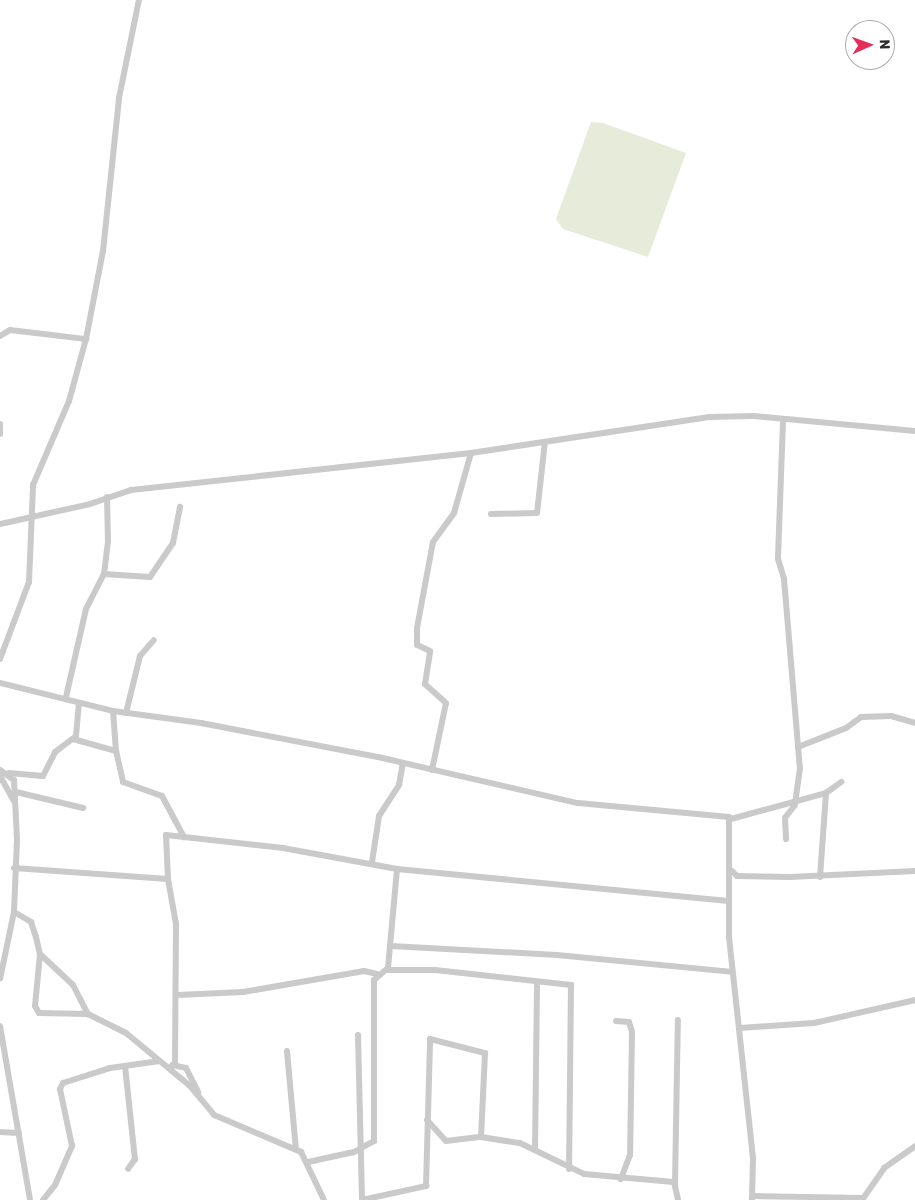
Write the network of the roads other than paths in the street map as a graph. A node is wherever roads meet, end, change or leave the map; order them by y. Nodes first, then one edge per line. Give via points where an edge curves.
1 (139, 0) edge
2 (0, 336) edge
3 (86, 339) junction
4 (783, 421) junction
5 (0, 424) edge
6 (915, 431) edge
7 (0, 434) edge
8 (545, 442) junction
9 (471, 454) junction
10 (107, 497) junction
11 (180, 507) dead end
12 (491, 514) dead end
13 (30, 518) junction
14 (0, 524) edge
15 (104, 574) junction
16 (154, 640) dead end
17 (0, 659) edge
18 (0, 684) edge
19 (66, 697) junction
20 (80, 703) junction
21 (113, 711) junction
22 (126, 713) junction
23 (915, 723) edge
24 (73, 739) junction
25 (798, 747) junction
26 (116, 751) junction
27 (404, 763) junction
28 (0, 770) edge
29 (432, 770) junction
30 (9, 773) junction
31 (0, 776) edge
32 (841, 782) dead end
33 (16, 792) junction
34 (826, 793) junction
35 (15, 804) junction
36 (795, 804) junction
37 (83, 808) dead end
38 (730, 819) junction
39 (184, 837) junction
40 (786, 840) dead end
41 (372, 862) junction
42 (14, 868) junction
43 (397, 869) junction
44 (732, 871) junction
45 (915, 871) edge
46 (820, 877) junction
47 (168, 879) junction
48 (728, 900) junction
49 (14, 912) junction
50 (391, 946) junction
51 (40, 954) junction
52 (388, 970) junction
53 (732, 972) junction
54 (377, 974) junction
55 (0, 979) edge
56 (537, 982) junction
57 (178, 995) junction
58 (915, 1000) edge
59 (88, 1014) junction
60 (678, 1020) dead end
61 (616, 1021) dead end
62 (0, 1026) edge
63 (740, 1028) junction
64 (358, 1035) dead end
65 (287, 1051) dead end
66 (163, 1063) junction
67 (175, 1065) junction
68 (125, 1066) junction
69 (200, 1098) junction
70 (427, 1120) junction
71 (0, 1132) edge
72 (19, 1133) junction
73 (481, 1137) junction
74 (915, 1146) edge
75 (296, 1150) junction
76 (359, 1150) junction
77 (535, 1150) junction
78 (308, 1162) junction
79 (128, 1169) dead end
80 (569, 1169) junction
81 (621, 1179) junction
82 (675, 1184) junction
83 (752, 1198) edge
84 (862, 1199) edge
85 (30, 1200) edge
86 (43, 1200) edge
87 (325, 1200) edge
88 (362, 1200) edge
89 (678, 1200) edge

1 - 3 street via 119,98 103,250
2 - 3 street via 10,330
3 - 13 street via 69,401 36,474
4 - 6 street
4 - 8 street via 708,417
4 - 25 street via 778,559 784,580
5 - 7 street
8 - 9 street
8 - 12 street via 537,513
9 - 10 street via 189,482
9 - 29 street via 454,513 434,542 417,628 417,645 430,651 425,684 446,703
10 - 13 street
10 - 15 street via 108,541
11 - 15 street via 173,543 150,577
13 - 14 street
13 - 17 street via 29,582
15 - 19 street via 86,609
16 - 22 street via 140,656
18 - 19 street
19 - 20 street
20 - 21 street
20 - 24 street via 78,728
21 - 22 street
21 - 26 street
22 - 27 street via 201,723
23 - 25 street via 891,716 865,716
24 - 26 street
24 - 30 street via 55,752 43,776
25 - 36 street via 800,768
26 - 39 street via 123,782 162,796
27 - 29 street
27 - 41 street via 401,780 379,816
28 - 30 street
29 - 38 street via 578,803 723,814
30 - 33 street
31 - 35 street
32 - 34 street
33 - 35 street
33 - 37 street
34 - 36 street
34 - 46 street
35 - 42 street
36 - 38 street
36 - 40 street via 785,818
38 - 44 street
39 - 41 street
39 - 47 street via 165,836
41 - 43 street
42 - 47 street
42 - 49 street
43 - 48 street
43 - 50 street
44 - 46 street via 738,876
44 - 48 street
45 - 46 street
47 - 57 street via 176,924
48 - 53 street
49 - 51 street via 31,922
49 - 55 street
50 - 52 street
50 - 53 street via 557,954
51 - 59 street via 73,985 85,1002
51 - 59 street via 37,1011
52 - 54 street
52 - 56 street via 435,970
53 - 63 street
54 - 57 street via 364,971 243,992
54 - 76 street via 375,1137 372,1143
56 - 77 street
56 - 80 street via 570,984 572,988
57 - 67 street
58 - 63 street via 814,1023
59 - 66 street via 110,1022
60 - 82 street
61 - 81 street via 629,1022 632,1032 630,1154
62 - 72 street
63 - 83 street
64 - 76 street
65 - 75 street
66 - 67 street
66 - 68 street
66 - 69 street
67 - 69 street via 186,1068
68 - 79 street via 135,1160
68 - 86 street via 76,1078 60,1087 72,1146 55,1184
69 - 75 street via 222,1120
70 - 73 street via 446,1141
70 - 73 street via 430,1040 482,1050 486,1078
70 - 88 street via 425,1188
71 - 72 street
72 - 85 street
73 - 77 street via 520,1143
74 - 84 street via 884,1168
75 - 78 street
76 - 78 street
76 - 88 street
77 - 80 street
78 - 87 street
80 - 81 street
81 - 82 street
82 - 89 street
83 - 84 street

